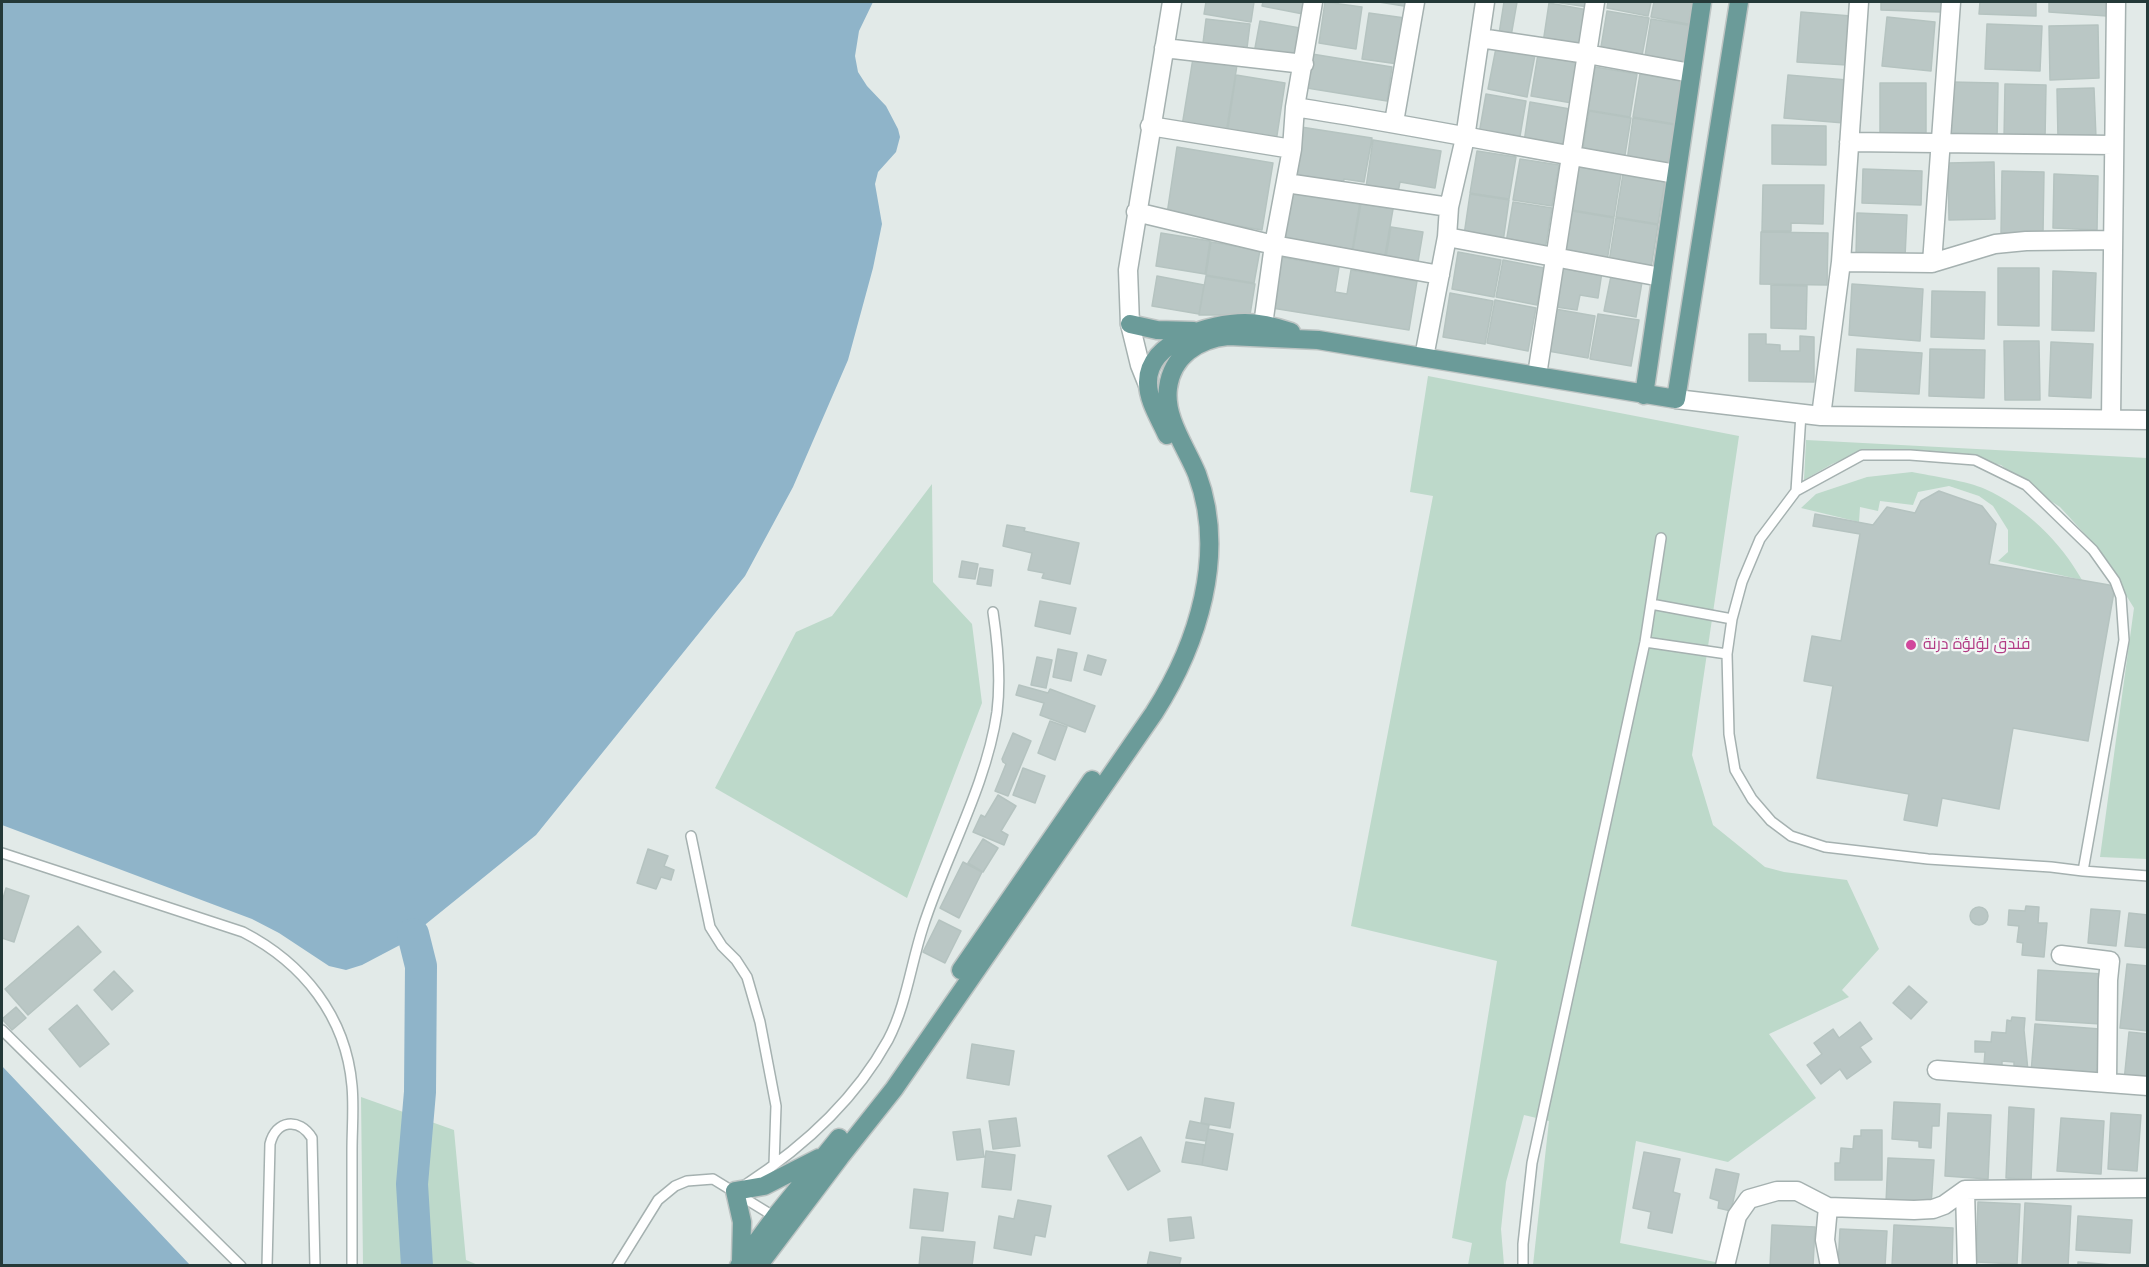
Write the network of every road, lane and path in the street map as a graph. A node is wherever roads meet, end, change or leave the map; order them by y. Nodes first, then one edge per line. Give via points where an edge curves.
1 (1172, 2) edge
2 (1313, 2) edge
3 (1415, 2) edge
4 (1485, 2) edge
5 (1595, 2) edge
6 (1702, 2) edge
7 (1739, 2) edge
8 (1859, 2) edge
9 (1951, 2) edge
10 (2116, 2) edge
11 (1480, 38) junction
12 (1164, 48) junction
13 (1587, 54) junction
14 (1304, 64) junction
15 (1691, 73) junction
16 (1295, 107) junction
17 (1394, 122) junction
18 (1150, 126) junction
19 (1465, 138) junction
20 (1849, 142) junction
21 (1940, 143) junction
22 (2113, 145) junction
23 (1292, 149) junction
24 (1572, 157) junction
25 (1676, 174) junction
26 (1286, 183) junction
27 (1449, 207) junction
28 (1136, 212) junction
29 (1447, 237) junction
30 (2113, 240) junction
31 (1274, 245) junction
32 (1556, 257) junction
33 (1841, 262) junction
34 (1932, 263) junction
35 (1440, 275) junction
36 (1661, 277) junction
37 (1130, 324) junction
38 (1263, 325) junction
39 (1199, 331) junction
40 (1318, 340) junction
41 (1424, 357) junction
42 (1537, 375) junction
43 (1644, 395) junction
44 (1156, 396) junction
45 (1676, 399) junction
46 (1801, 414) junction
47 (1821, 416) junction
48 (2111, 419) junction
49 (2148, 420) edge
50 (1796, 491) junction
51 (1661, 538) dead end
52 (1651, 604) junction
53 (993, 612) dead end
54 (1732, 619) junction
55 (1645, 642) junction
56 (1727, 654) junction
57 (690, 836) dead end
58 (2, 853) edge
59 (2083, 871) junction
60 (2148, 876) edge
61 (2061, 955) dead end
62 (2, 1030) edge
63 (1938, 1070) dead end
64 (2107, 1083) junction
65 (2148, 1086) edge
66 (826, 1155) junction
67 (774, 1165) junction
68 (2148, 1188) edge
69 (1965, 1190) junction
70 (735, 1191) junction
71 (1828, 1207) junction
72 (775, 1217) junction
73 (746, 1264) edge
74 (241, 1266) edge
75 (267, 1266) edge
76 (315, 1266) edge
77 (352, 1266) edge
78 (617, 1266) edge
79 (1523, 1266) edge
80 (1725, 1266) edge
81 (1830, 1266) edge
82 (1967, 1266) edge

1 - 12 street
2 - 14 street
3 - 17 street
4 - 11 street
5 - 13 street
6 - 15 main road
7 - 45 main road
8 - 20 street
9 - 21 street
10 - 22 street
11 - 13 street
11 - 19 street
12 - 14 street
12 - 18 street
13 - 15 street
13 - 24 street
14 - 16 street
15 - 25 main road
16 - 17 street
16 - 23 street
17 - 19 street
18 - 23 street
18 - 28 street
19 - 24 street
19 - 27 street
20 - 21 street
20 - 33 street
21 - 22 street
21 - 34 street
22 - 30 street
23 - 26 street
24 - 25 street
24 - 32 street
25 - 36 main road
26 - 27 street
26 - 31 street
27 - 29 street
28 - 31 street
28 - 37 street via 1128,270
29 - 32 street
29 - 35 street
30 - 34 street via 1995,244
30 - 48 street
31 - 35 street
31 - 38 street
32 - 36 street
32 - 42 street
33 - 34 street
33 - 47 street
35 - 41 street
36 - 43 main road
37 - 39 main road via 1157,330
37 - 44 street via 1137,355
38 - 39 main road via 1231,324
38 - 40 main road
39 - 44 main road via 1161,352 1151,367
40 - 41 main road
40 - 44 main road via 1228,336 1204,340 1184,354 1168,387
41 - 42 main road
42 - 43 main road
43 - 45 main road
44 - 66 main road via 1191,494 1198,530 1194,589 1175,653 1157,689 886,1080
44 - 73 main road via 1173,422 1202,490 1207,514 1205,589 1181,666 1154,713 894,1089
45 - 46 street
46 - 47 street
46 - 50 lane
47 - 48 street
48 - 49 street
50 - 54 lane via 1760,539
50 - 59 lane via 1862,455 1975,460 2026,485 2093,550 2115,581 2121,597 2124,640
51 - 52 lane
52 - 54 lane
52 - 55 lane
53 - 67 lane via 999,661 993,735 923,926 898,1016 888,1039 848,1096 811,1135
54 - 56 lane
55 - 56 lane
55 - 79 lane via 1533,1163
56 - 59 lane via 1735,770 1752,799 1791,836 1825,847 1916,858
57 - 67 lane via 710,927 747,977 762,1030 776,1106
58 - 77 lane via 243,932 278,953 308,981 338,1030 349,1067
59 - 60 lane
61 - 64 street via 2110,961
62 - 74 lane
63 - 64 street
64 - 65 street
66 - 70 main road via 764,1186
66 - 72 main road
67 - 70 lane
68 - 69 street
69 - 71 street via 1933,1209
69 - 82 street
70 - 72 lane
70 - 73 main road
70 - 78 lane via 713,1179 675,1186 652,1208
71 - 80 street via 1797,1191 1777,1191 1749,1199 1737,1216
71 - 81 street via 1825,1240
72 - 73 main road
75 - 76 lane via 270,1144 276,1131 292,1124 303,1128 312,1138

